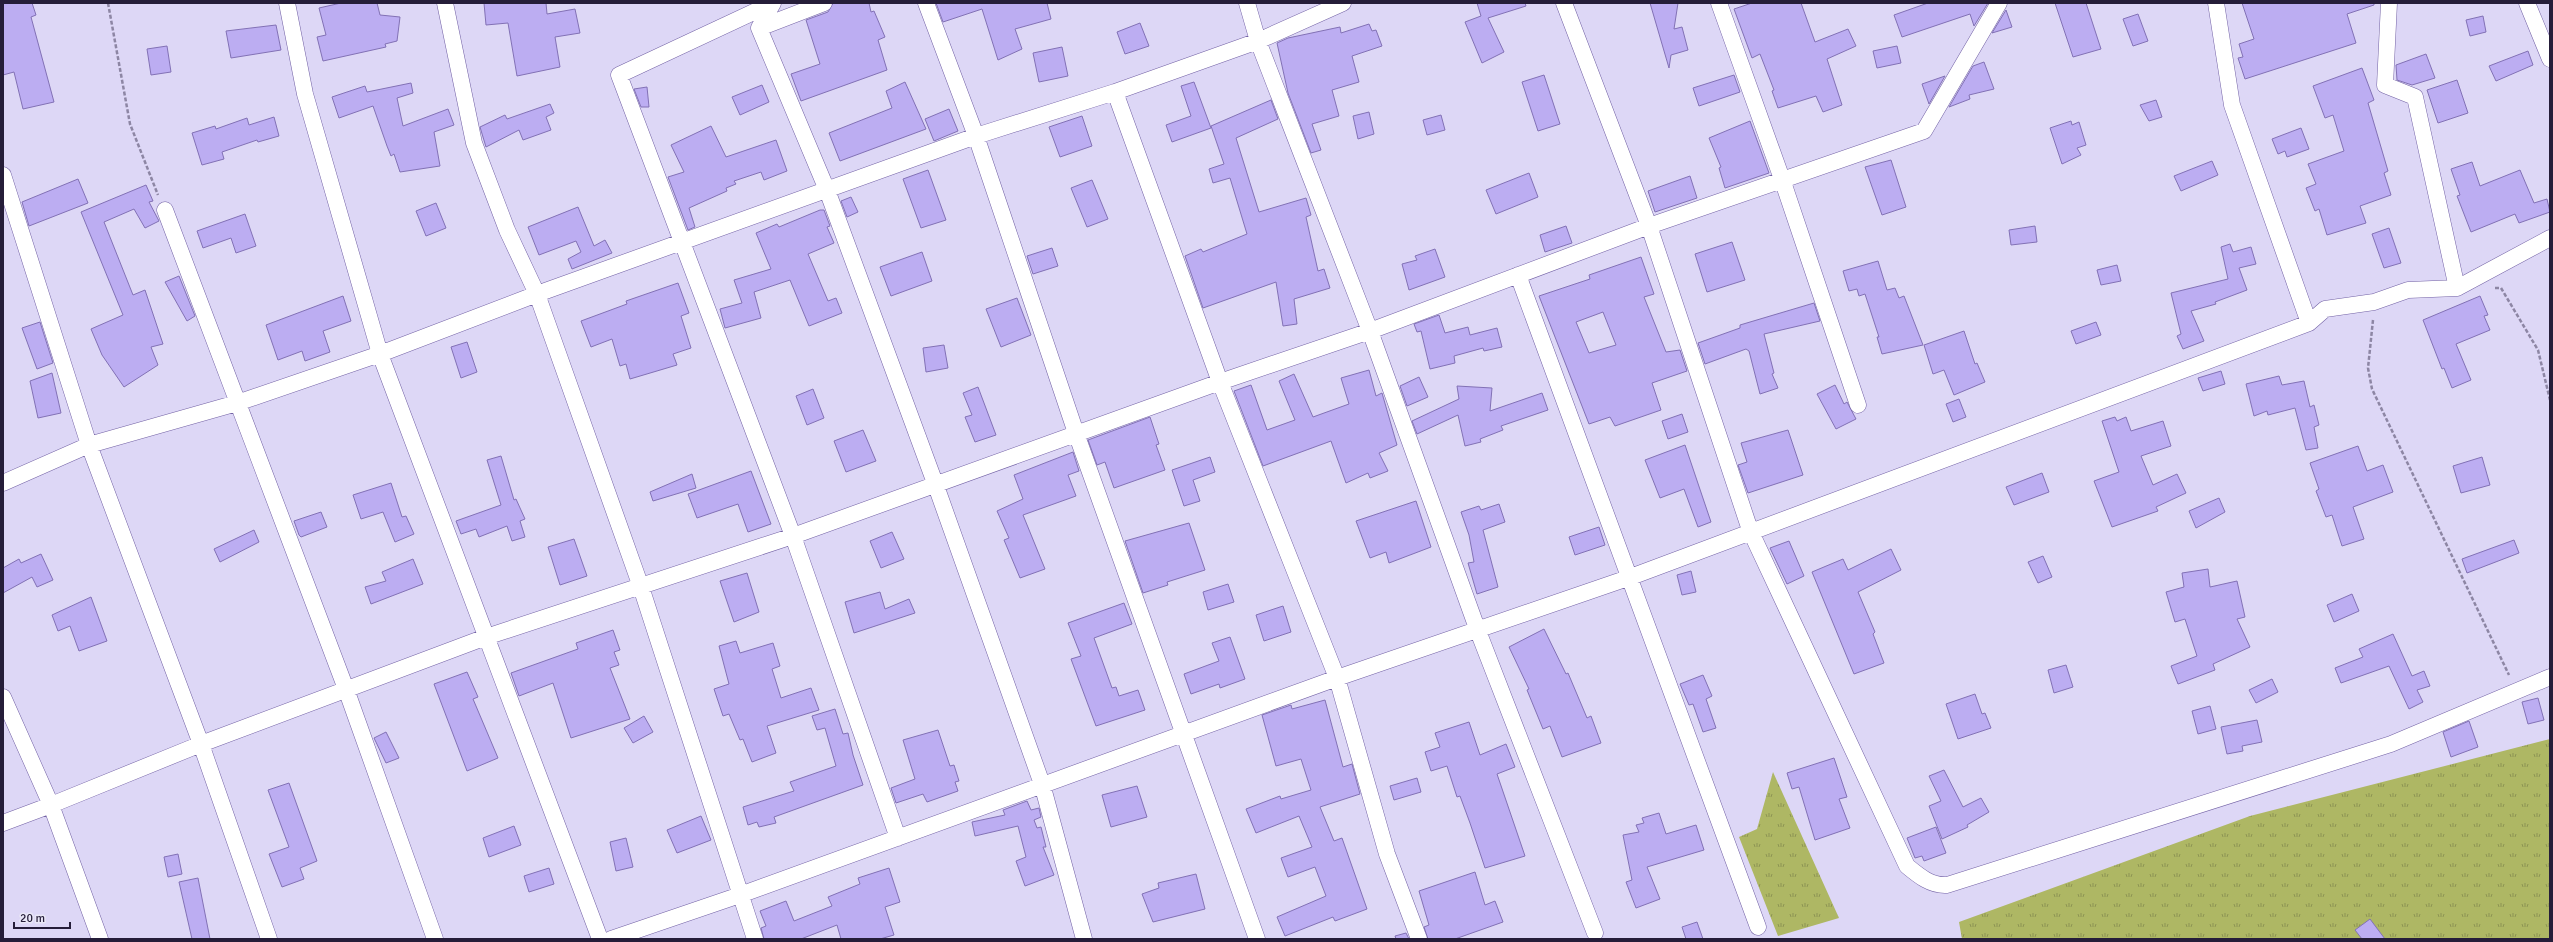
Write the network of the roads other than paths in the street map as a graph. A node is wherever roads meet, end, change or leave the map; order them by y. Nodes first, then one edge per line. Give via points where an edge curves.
1 (287, 3) edge
2 (445, 3) edge
3 (773, 3) edge
4 (824, 3) edge
5 (926, 3) edge
6 (1247, 3) edge
7 (1343, 3) edge
8 (1564, 3) edge
9 (1718, 3) edge
10 (1999, 3) edge
11 (2216, 3) edge
12 (2389, 3) edge
13 (2527, 3) edge
14 (760, 28) junction
15 (1258, 41) junction
16 (2550, 59) edge
17 (1115, 92) junction
18 (976, 136) junction
19 (3, 175) edge
20 (1782, 179) junction
21 (827, 190) junction
22 (164, 210) road end
23 (1649, 226) junction
24 (2550, 238) edge
25 (681, 243) junction
26 (1518, 275) junction
27 (2457, 288) junction
28 (537, 294) junction
29 (2309, 323) junction
30 (1370, 331) junction
31 (380, 354) junction
32 (1220, 382) junction
33 (237, 403) junction
34 (1858, 405) dead end
35 (1076, 433) junction
36 (89, 445) junction
37 (935, 483) junction
38 (3, 484) edge
39 (1750, 530) junction
40 (793, 536) junction
41 (1628, 578) junction
42 (641, 587) junction
43 (1478, 631) junction
44 (486, 637) junction
45 (2550, 677) edge
46 (1337, 678) junction
47 (346, 689) junction
48 (3, 697) edge
49 (1184, 733) junction
50 (201, 744) junction
51 (1042, 784) junction
52 (51, 806) junction
53 (3, 823) edge
54 (898, 838) junction
55 (740, 896) junction
56 (1758, 928) dead end
57 (1595, 934) dead end
58 (100, 939) edge
59 (269, 939) edge
60 (435, 939) edge
61 (600, 939) edge
62 (611, 939) edge
63 (756, 939) edge
64 (1084, 939) edge
65 (1256, 939) edge
66 (1419, 939) edge

1 - 31 street via 305,94
2 - 28 street via 474,143 507,230
3 - 14 street
3 - 25 street via 619,75
4 - 14 street
5 - 18 street
6 - 15 street
7 - 15 street
8 - 23 street
9 - 20 street
10 - 20 street via 1924,131
11 - 29 street via 2232,105
12 - 27 street via 2385,85 2415,97
13 - 16 street
14 - 21 street
15 - 17 street
15 - 30 street
17 - 18 street
17 - 32 street
18 - 21 street
18 - 35 street
19 - 36 street
20 - 23 street
20 - 34 street
21 - 25 street
21 - 37 street
22 - 33 street
23 - 26 street
23 - 39 street
24 - 27 street
25 - 28 street
25 - 40 street
26 - 30 street
26 - 41 street
27 - 29 street via 2408,290 2374,302 2325,309
28 - 31 street
28 - 42 street
29 - 39 street
30 - 32 street
30 - 43 street
31 - 33 street
31 - 44 street
32 - 35 street
32 - 46 street
33 - 36 street
33 - 47 street
35 - 37 street
35 - 49 street
36 - 38 street
36 - 50 street
37 - 40 street
37 - 51 street
39 - 41 street
39 - 45 street via 1907,866 1938,886 1955,883 2391,744
40 - 42 street
40 - 54 street
41 - 43 street
41 - 56 street
42 - 44 street
42 - 55 street
43 - 46 street
43 - 57 street
44 - 47 street
44 - 61 street
46 - 49 street
46 - 66 street via 1387,854
47 - 50 street
47 - 60 street
48 - 52 street
49 - 51 street
49 - 65 street
50 - 52 street
50 - 59 street
51 - 54 street
51 - 64 street
52 - 53 street
52 - 58 street
54 - 55 street
55 - 62 street
55 - 63 street

